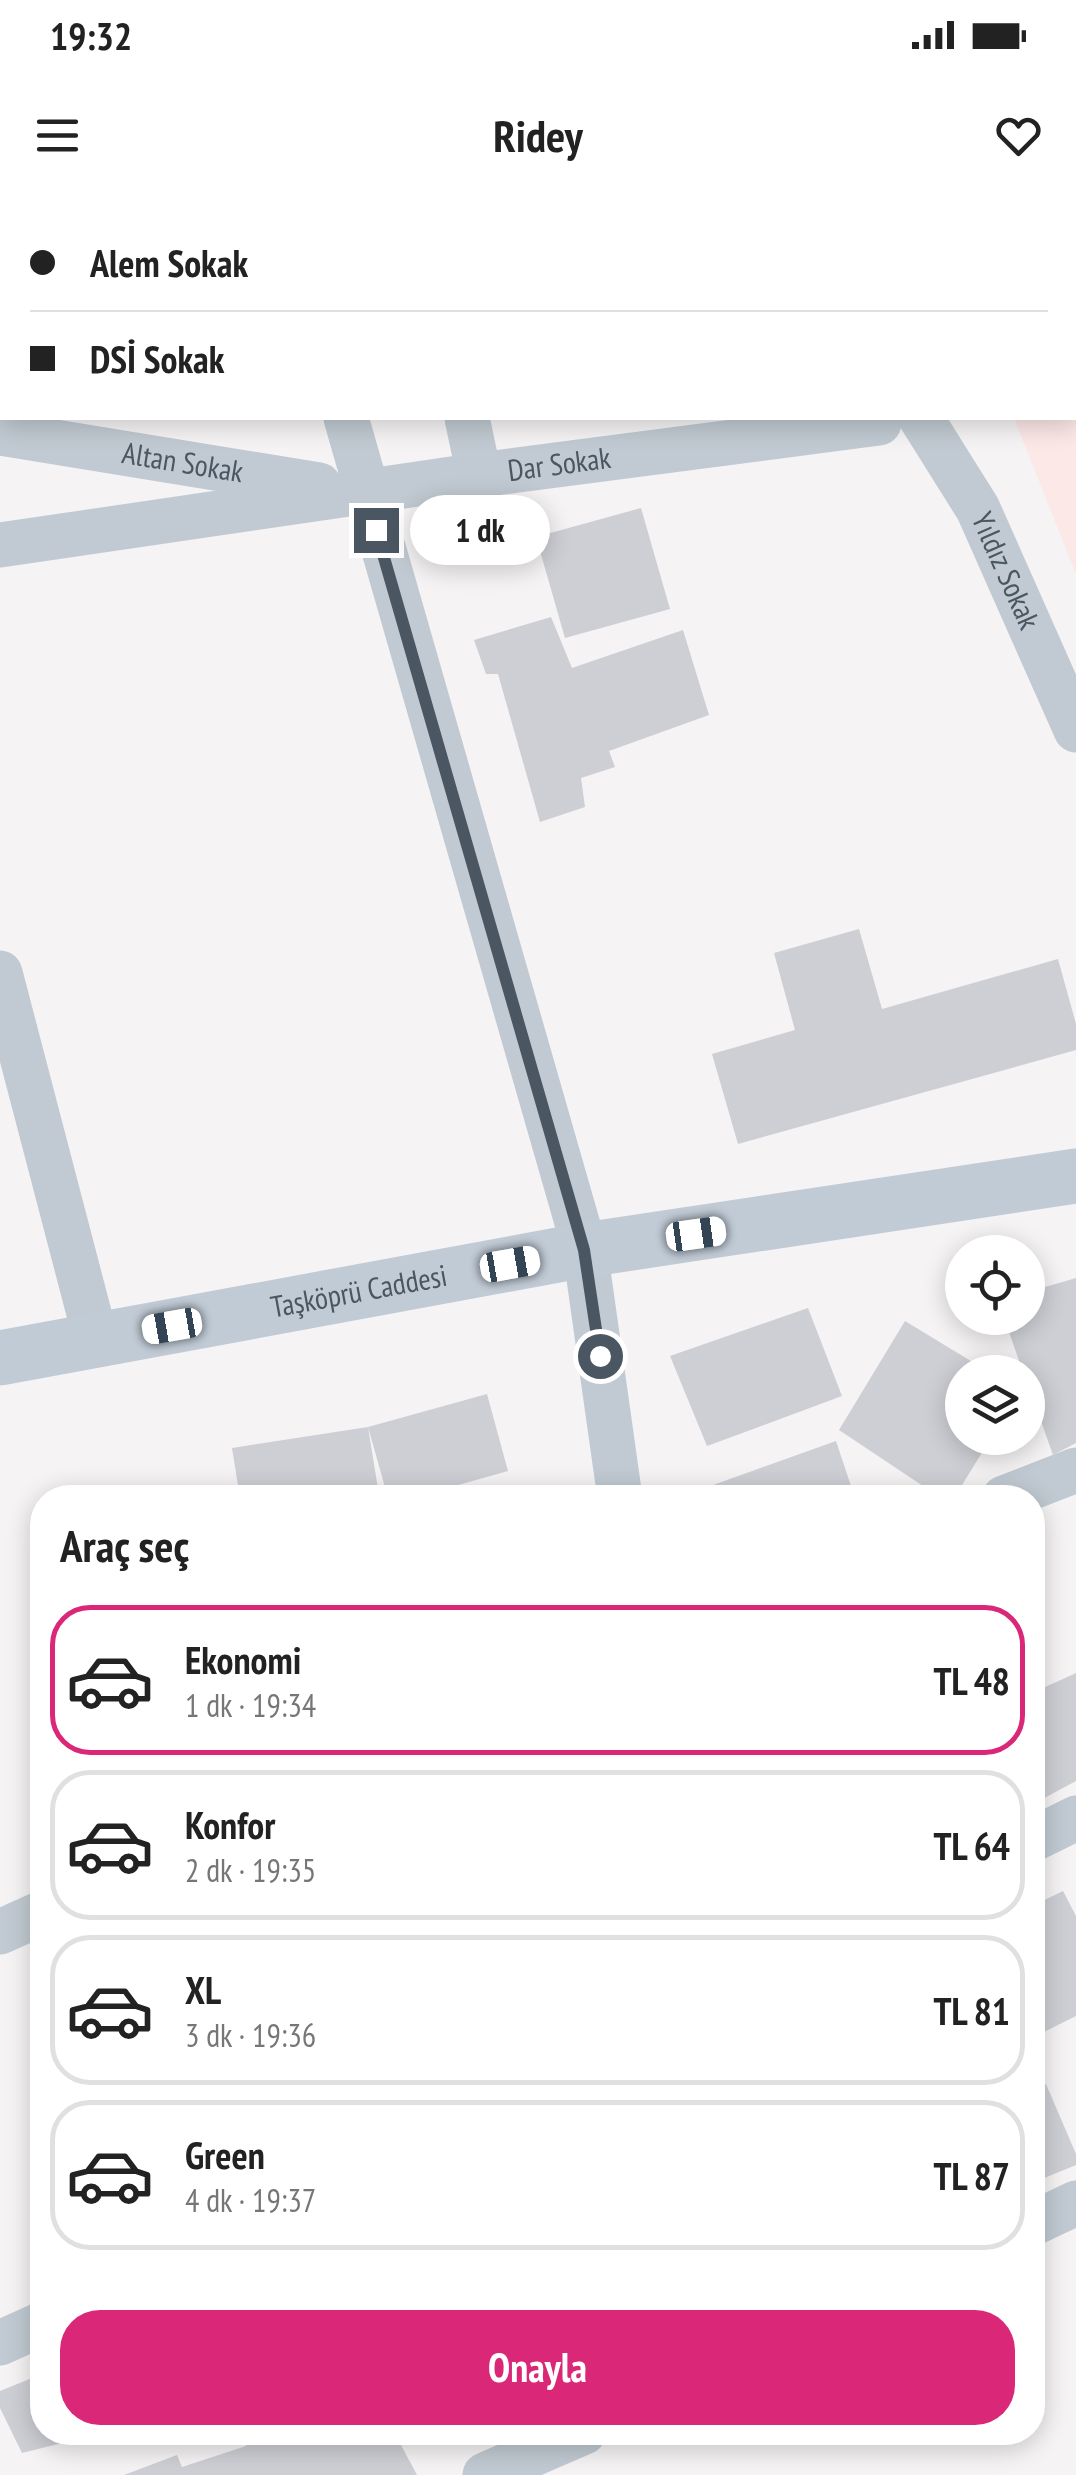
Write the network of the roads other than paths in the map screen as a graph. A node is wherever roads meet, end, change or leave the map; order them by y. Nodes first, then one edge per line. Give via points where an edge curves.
1 (347, 420) edge
2 (467, 420) edge
3 (892, 420) edge
4 (900, 420) edge
5 (0, 433) edge
6 (479, 475) junction
7 (366, 492) junction
8 (0, 545) edge
9 (1076, 730) edge
10 (0, 972) edge
11 (1076, 1176) edge
12 (584, 1250) junction
13 (96, 1340) junction
14 (0, 1358) edge
15 (1076, 1470) edge
16 (618, 1485) edge
17 (1037, 1485) edge
18 (1076, 1818) edge
19 (1045, 1834) edge
20 (30, 1918) edge
21 (0, 1932) edge
22 (1076, 2204) edge
23 (1045, 2218) edge
24 (30, 2329) edge
25 (0, 2343) edge
26 (552, 2445) edge
27 (528, 2455) edge
28 (484, 2475) edge

1 - 7 street
2 - 6 street
3 - 6 street, Dar Sokak
4 - 9 street, Yıldız Sokak via 978,509
5 - 7 street, Altan Sokak
6 - 7 street, Dar Sokak
7 - 8 street, Dar Sokak
7 - 12 street
10 - 13 street
11 - 12 main road, Taşköprü Caddesi
12 - 13 main road, Taşköprü Caddesi
12 - 16 street
13 - 14 main road, Taşköprü Caddesi
15 - 17 street
18 - 19 street
20 - 21 street
22 - 23 street
24 - 25 street
26 - 27 street
27 - 28 street

